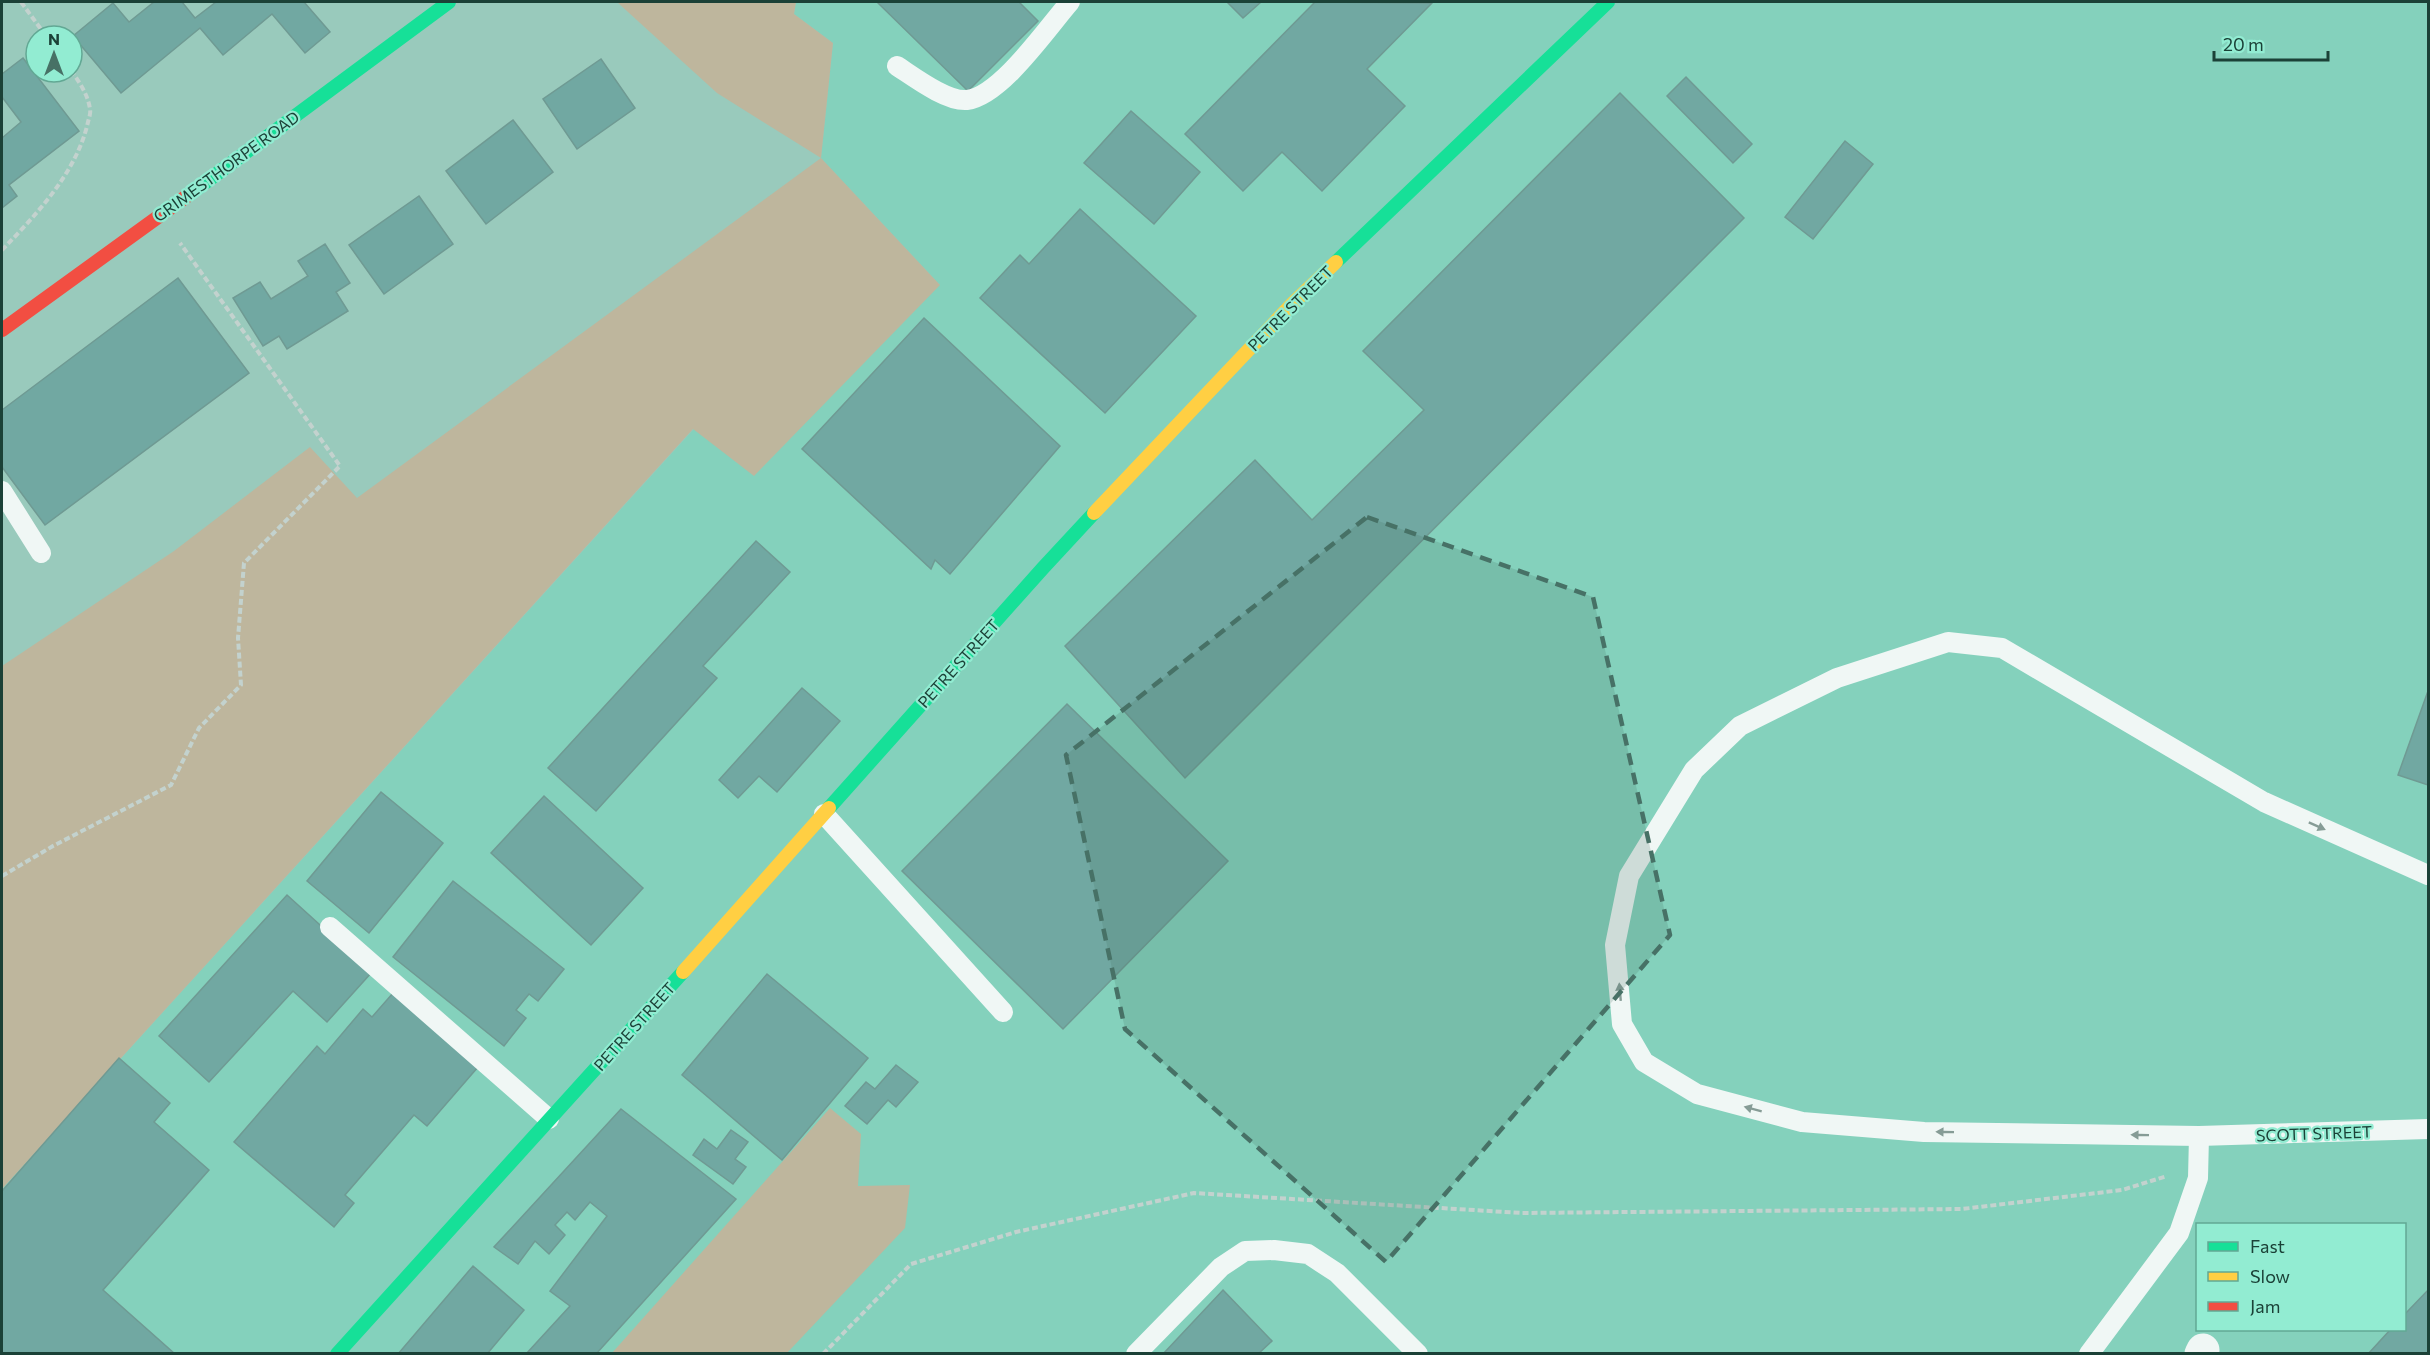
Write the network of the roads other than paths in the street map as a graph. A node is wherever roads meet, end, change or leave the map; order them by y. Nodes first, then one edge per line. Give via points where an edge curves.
1 (449, 2) edge
2 (1070, 2) edge
3 (1608, 2) edge
4 (897, 66) dead end
5 (2, 330) edge
6 (2, 491) edge
7 (41, 553) dead end
8 (824, 814) junction
9 (2428, 875) edge
10 (330, 927) dead end
11 (1003, 1012) dead end
12 (549, 1119) junction
13 (2428, 1129) edge
14 (2199, 1136) junction
15 (337, 1353) edge
16 (1136, 1353) edge
17 (1418, 1353) edge
18 (2089, 1353) edge

1 - 5 street, GRIMESTHORPE ROAD
2 - 4 lane via 1012,72 984,94 966,100 941,93
3 - 8 street, PETRE STREET via 1292,304 1043,568
6 - 7 lane
8 - 11 lane
8 - 12 street, PETRE STREET
14 -> 9 lane, SCOTT STREET via 1924,1132 1802,1122 1697,1094 1644,1062 1622,1024 1616,945 1629,876 1694,770 1740,726 1837,678 1948,642 2002,648 2264,802
10 - 12 lane
12 - 15 street, PETRE STREET
13 - 14 lane, SCOTT STREET
14 - 18 lane via 2198,1178 2179,1233
16 - 17 lane via 1221,1268 1245,1251 1274,1250 1308,1254 1337,1273

